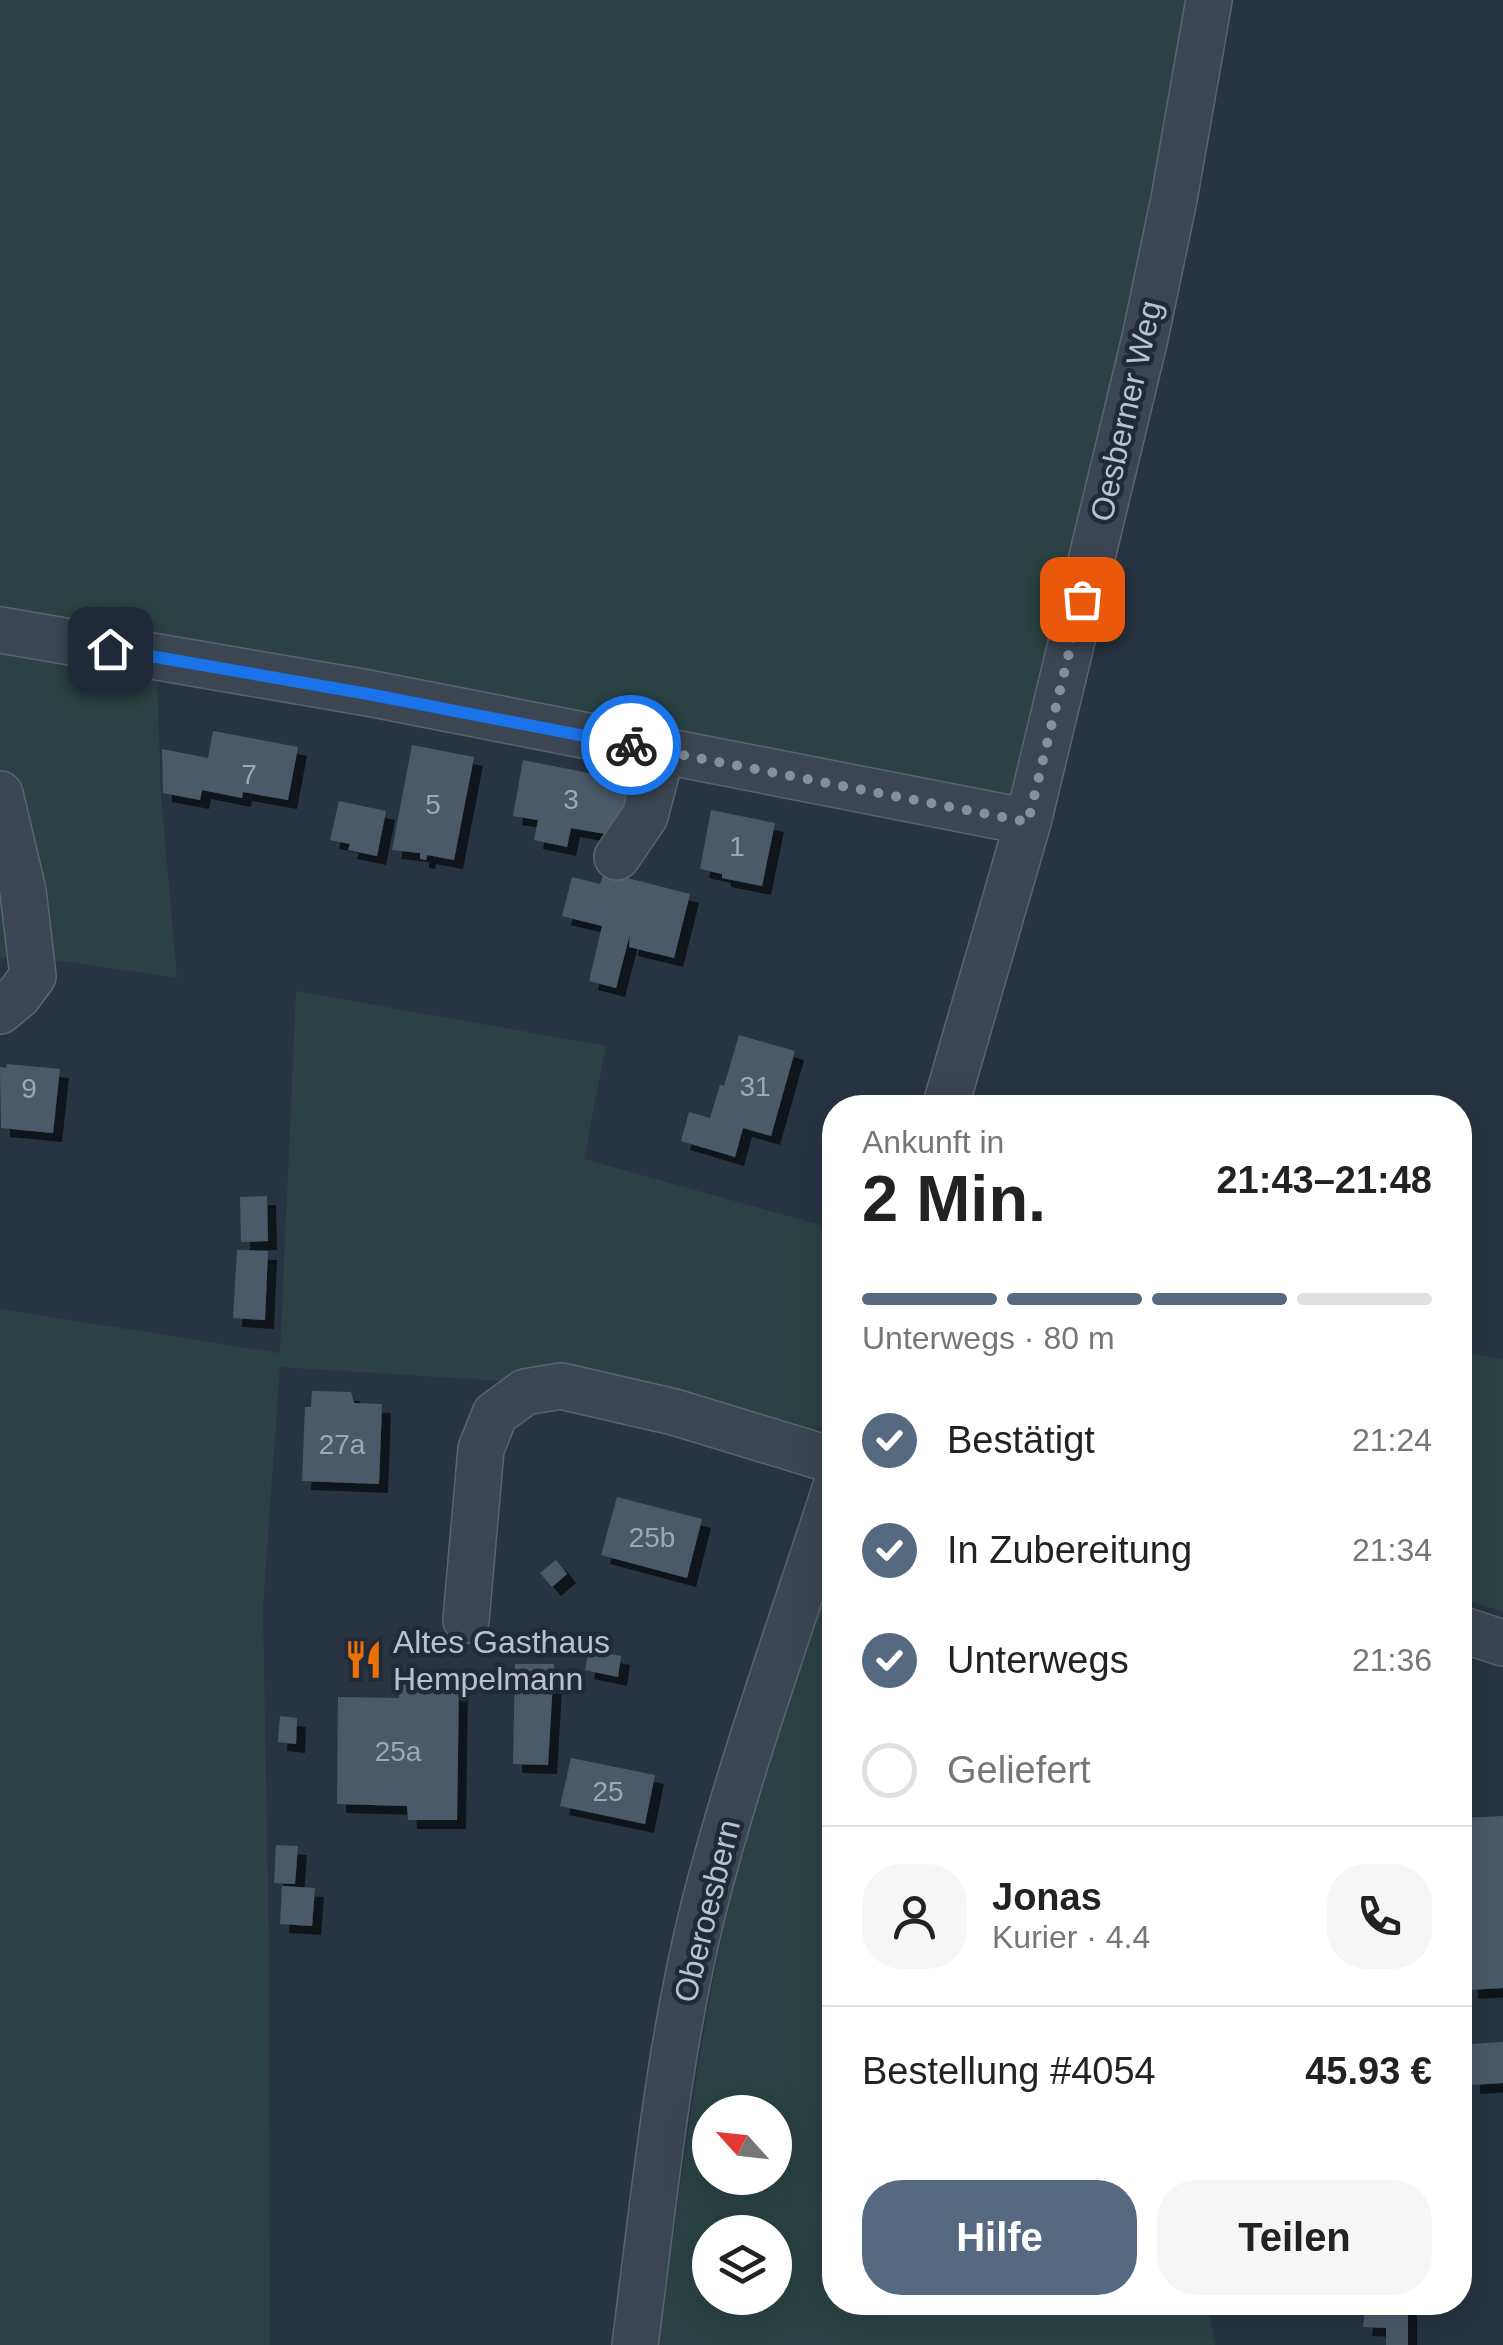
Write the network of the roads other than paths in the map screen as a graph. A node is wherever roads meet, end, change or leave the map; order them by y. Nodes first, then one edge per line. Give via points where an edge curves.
1 (1208, 0) edge
2 (0, 630) edge
3 (662, 750) junction
4 (0, 794) edge
5 (1028, 822) junction
6 (617, 856) dead end
7 (0, 1010) edge
8 (949, 1095) edge
9 (822, 1458) edge
10 (822, 1530) edge
11 (466, 1620) dead end
12 (1472, 1633) edge
13 (1503, 1643) edge
14 (635, 2345) edge

1 - 5 street, Oesberner Weg via 1145,338
2 - 3 street
3 - 5 street
3 - 6 street via 645,816
4 - 7 street via 23,890 33,976
5 - 8 street, Oesberner Weg
9 - 11 street via 562,1386 525,1392 495,1414 481,1449
10 - 14 street, Oberoesbern via 703,1912 683,2004
12 - 13 street

